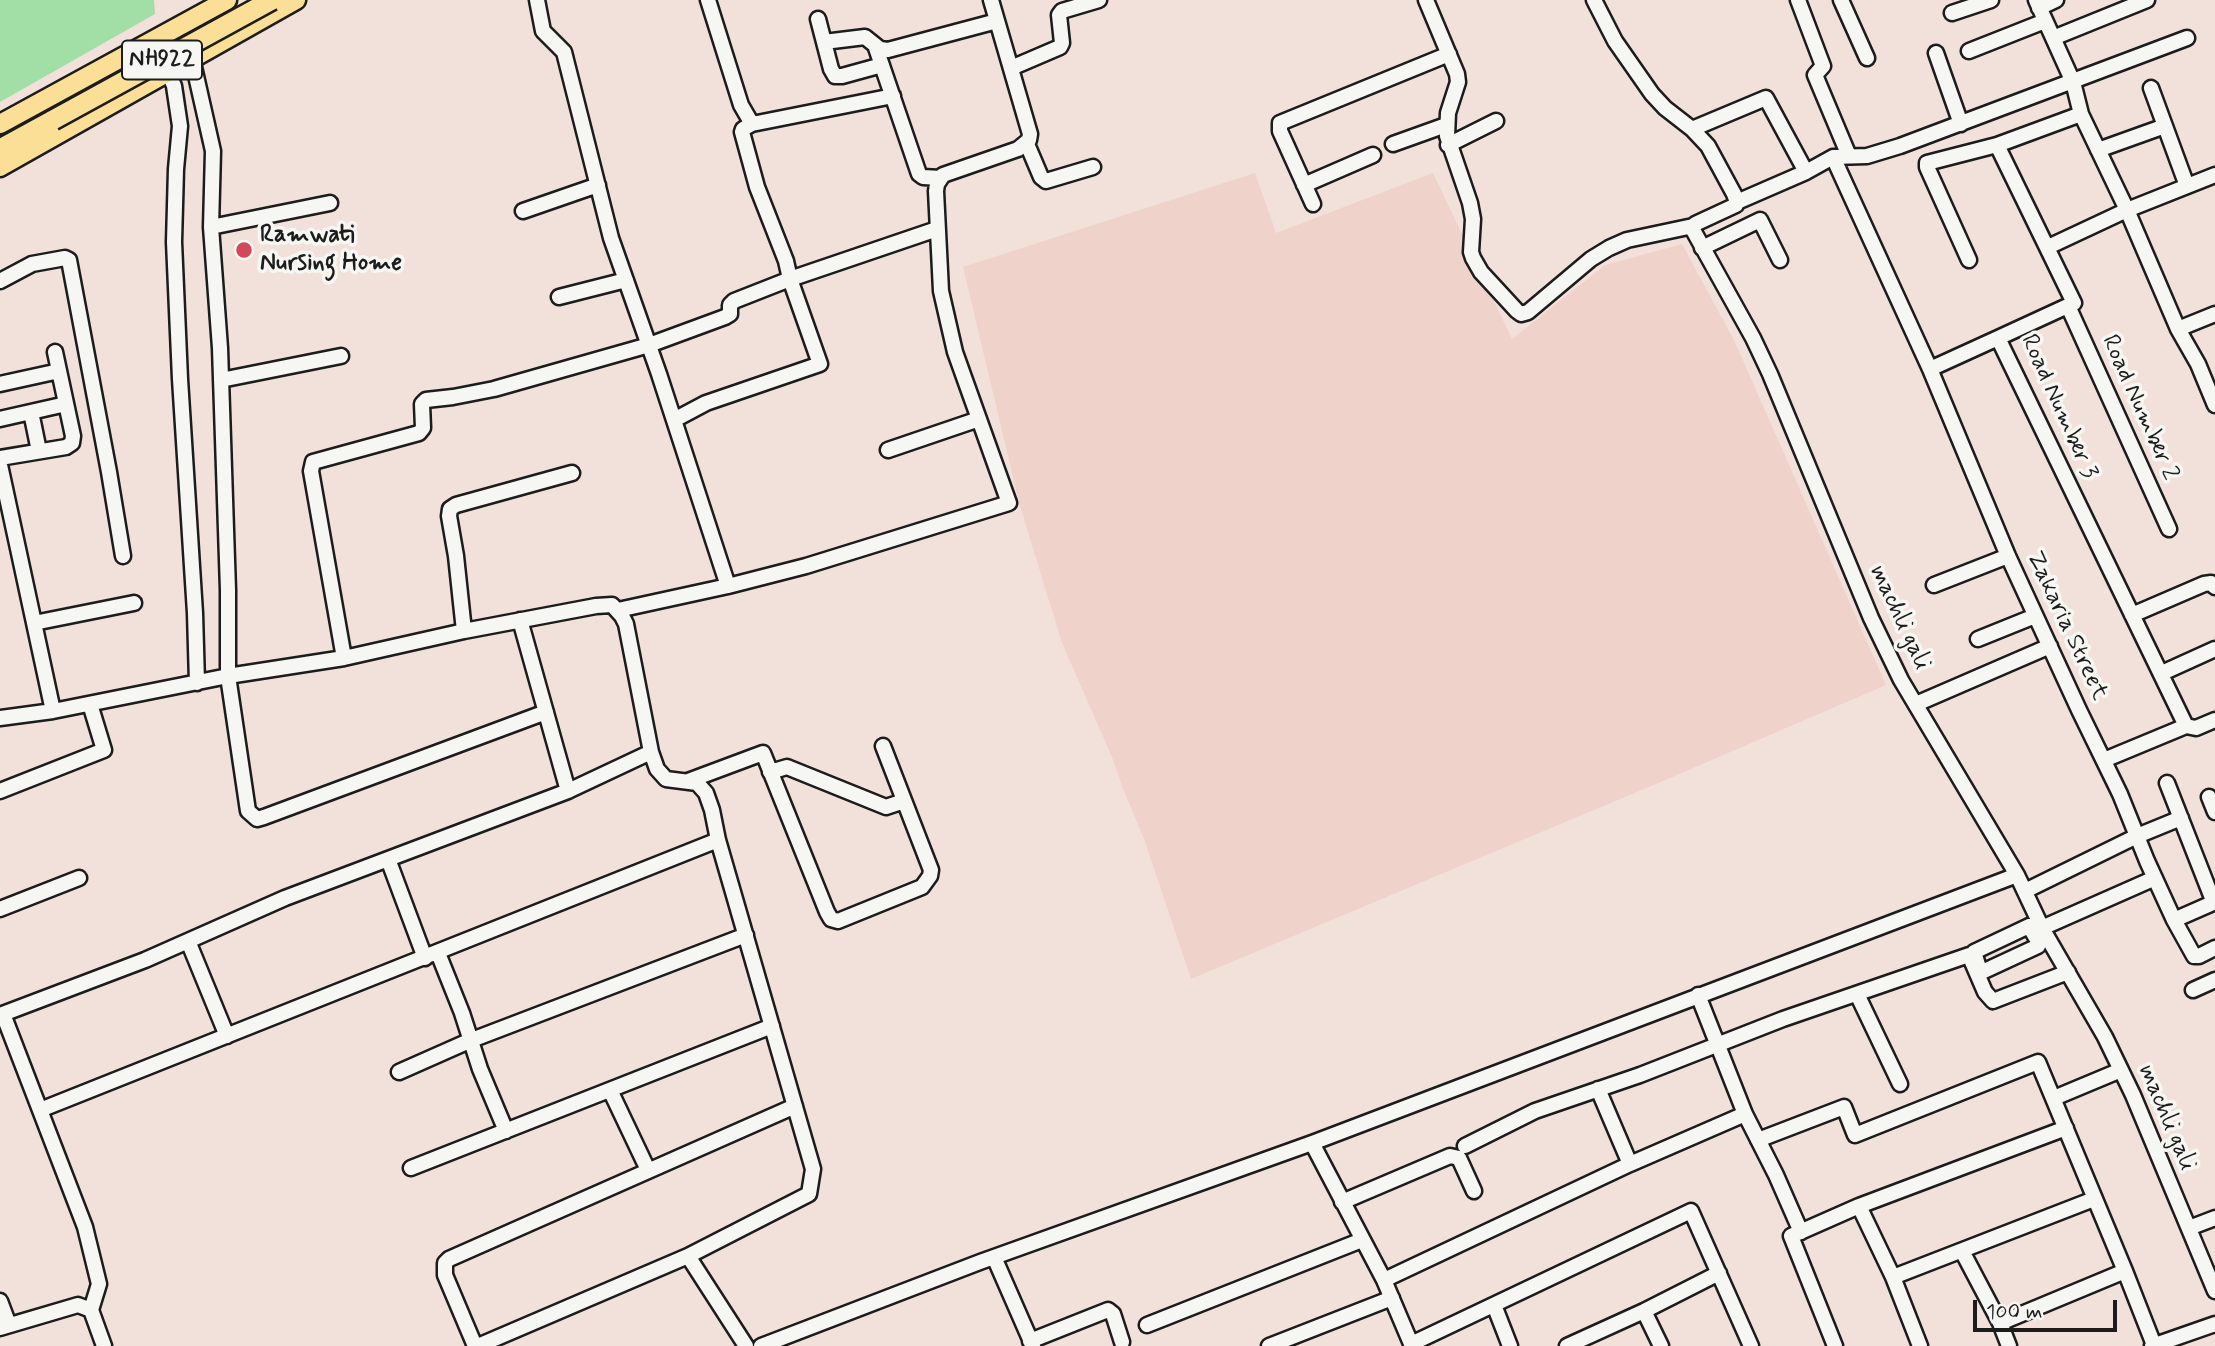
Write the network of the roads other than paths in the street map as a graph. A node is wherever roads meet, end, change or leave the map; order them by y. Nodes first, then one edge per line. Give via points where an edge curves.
1 (248, 0) edge
2 (537, 0) edge
3 (708, 0) edge
4 (991, 0) edge
5 (1099, 0) edge
6 (1426, 0) edge
7 (1594, 0) edge
8 (1798, 0) edge
9 (1841, 0) edge
10 (1991, 0) edge
11 (2056, 0) edge
12 (2147, 0) edge
13 (285, 2) edge
14 (221, 3) edge
15 (2040, 10) edge
16 (1952, 13) dead end
17 (818, 19) dead end
18 (997, 21) junction
19 (232, 35) junction
20 (2053, 38) junction
21 (2187, 38) dead end
22 (155, 39) junction
23 (824, 42) junction
24 (875, 45) junction
25 (1969, 51) dead end
26 (1936, 53) dead end
27 (1449, 54) junction
28 (192, 58) junction
29 (1867, 58) dead end
30 (882, 65) junction
31 (1011, 68) junction
32 (169, 71) junction
33 (2073, 82) junction
34 (2151, 88) dead end
35 (893, 96) junction
36 (50, 114) junction
37 (2081, 114) junction
38 (1496, 121) dead end
39 (0, 124) edge
40 (752, 124) junction
41 (1961, 124) junction
42 (1446, 125) junction
43 (2165, 126) junction
44 (1692, 129) junction
45 (0, 134) edge
46 (1027, 144) junction
47 (1393, 144) dead end
48 (1448, 145) junction
49 (1997, 145) junction
50 (0, 149) edge
51 (2098, 150) junction
52 (1373, 155) dead end
53 (1849, 156) junction
54 (1833, 157) junction
55 (0, 167) edge
56 (1093, 167) dead end
57 (1806, 172) junction
58 (2215, 175) edge
59 (941, 178) junction
60 (598, 185) junction
61 (1304, 185) junction
62 (2187, 186) junction
63 (1737, 202) junction
64 (330, 203) dead end
65 (1313, 204) dead end
66 (2127, 210) junction
67 (523, 211) dead end
68 (1693, 226) junction
69 (211, 227) junction
70 (937, 229) junction
71 (2048, 247) junction
72 (1702, 248) junction
73 (1780, 260) dead end
74 (1969, 260) dead end
75 (790, 279) junction
76 (626, 280) junction
77 (0, 281) edge
78 (559, 297) dead end
79 (2068, 306) junction
80 (2215, 314) edge
81 (2178, 329) junction
82 (1998, 338) junction
83 (649, 345) junction
84 (55, 352) dead end
85 (341, 356) dead end
86 (1930, 369) junction
87 (59, 371) junction
88 (221, 380) junction
89 (0, 384) edge
90 (66, 404) junction
91 (2215, 405) edge
92 (31, 412) junction
93 (0, 419) edge
94 (979, 419) junction
95 (674, 420) junction
96 (888, 450) dead end
97 (39, 451) junction
98 (0, 458) edge
99 (0, 465) edge
100 (572, 473) dead end
101 (2169, 529) dead end
102 (123, 556) dead end
103 (2008, 556) junction
104 (1934, 585) dead end
105 (728, 586) junction
106 (2215, 587) edge
107 (134, 603) dead end
108 (618, 610) junction
109 (2132, 615) junction
110 (2035, 616) junction
111 (520, 620) junction
112 (34, 623) junction
113 (464, 631) junction
114 (1978, 639) dead end
115 (2050, 646) junction
116 (2215, 649) edge
117 (344, 658) junction
118 (2162, 673) junction
119 (228, 676) junction
120 (197, 683) junction
121 (90, 704) junction
122 (1916, 704) junction
123 (53, 711) junction
124 (546, 712) junction
125 (0, 718) edge
126 (2215, 720) edge
127 (2186, 726) junction
128 (883, 746) dead end
129 (651, 752) junction
130 (2104, 760) junction
131 (770, 772) junction
132 (688, 781) junction
133 (2167, 783) dead end
134 (0, 791) edge
135 (568, 791) junction
136 (2209, 797) dead end
137 (904, 801) junction
138 (2215, 812) edge
139 (2181, 818) junction
140 (2137, 836) junction
141 (718, 840) junction
142 (388, 859) junction
143 (2017, 875) junction
144 (79, 878) dead end
145 (2155, 878) junction
146 (2025, 891) junction
147 (2215, 902) edge
148 (0, 909) edge
149 (2174, 920) junction
150 (2038, 930) junction
151 (746, 935) junction
152 (188, 941) junction
153 (2215, 948) edge
154 (431, 955) junction
155 (1974, 959) junction
156 (2068, 972) junction
157 (2215, 980) edge
158 (2193, 990) dead end
159 (1857, 994) junction
160 (1698, 995) junction
161 (2, 1015) edge
162 (772, 1026) junction
163 (227, 1036) junction
164 (469, 1041) junction
165 (1717, 1045) junction
166 (2121, 1070) junction
167 (400, 1072) dead end
168 (1900, 1084) dead end
169 (1598, 1089) junction
170 (610, 1090) junction
171 (2054, 1098) junction
172 (795, 1106) junction
173 (40, 1110) junction
174 (1745, 1114) junction
175 (2066, 1128) junction
176 (506, 1131) junction
177 (1758, 1140) junction
178 (1312, 1143) junction
179 (1465, 1146) dead end
180 (1630, 1164) junction
181 (411, 1168) dead end
182 (648, 1170) junction
183 (1474, 1191) dead end
184 (2094, 1199) junction
185 (1342, 1202) junction
186 (1859, 1206) junction
187 (2215, 1218) edge
188 (2189, 1228) junction
189 (1801, 1232) junction
190 (1362, 1240) junction
191 (1962, 1251) junction
192 (688, 1256) junction
193 (994, 1257) junction
194 (2125, 1271) junction
195 (1719, 1273) junction
196 (1893, 1277) junction
197 (1384, 1280) junction
198 (2214, 1286) edge
199 (1392, 1298) junction
200 (0, 1301) edge
201 (1494, 1305) junction
202 (92, 1310) junction
203 (1644, 1311) junction
204 (2000, 1323) junction
205 (2215, 1324) edge
206 (1147, 1325) dead end
207 (5, 1326) edge
208 (1122, 1342) dead end
209 (1031, 1343) edge
210 (1412, 1345) edge
211 (1573, 1345) edge
212 (104, 1346) edge
213 (477, 1346) edge
214 (746, 1346) edge
215 (761, 1346) edge
216 (1269, 1346) edge
217 (1510, 1346) edge
218 (1661, 1346) edge
219 (1751, 1346) edge
220 (1835, 1346) edge
221 (1920, 1346) edge
222 (2009, 1346) edge
223 (2153, 1346) edge

1 - 36 highway, NH922
2 - 60 street via 543,31 564,52
3 - 40 street via 741,105
4 - 18 street
5 - 31 street via 1062,11 1060,47
6 - 27 street
7 - 44 street via 1615,41 1652,94
8 - 53 street via 1824,66 1815,75
9 - 29 street
10 - 16 street
11 - 15 street
12 - 20 street
13 - 19 main road
13 - 36 highway, NH922, bridge
14 - 19 main road
14 - 22 main road
15 - 20 street
15 - 25 street
17 - 23 street
18 - 24 street via 888,50
18 - 31 street
19 - 28 main road
20 - 33 street
21 - 33 street
22 - 32 street
22 - 39 main road
23 - 24 street via 860,36
23 - 30 street via 831,69 838,77
24 - 30 street
26 - 41 street
27 - 42 street via 1458,82
27 - 61 street via 1280,123
28 - 32 main road
28 - 69 street via 213,151
30 - 35 street
31 - 46 street via 1030,134
32 - 55 main road
32 - 120 street via 180,125 174,242
33 - 37 street
33 - 41 street
34 - 43 street
35 - 40 street
35 - 59 street via 919,174
36 - 45 highway, NH922
36 - 50 highway, NH922
37 - 49 street
37 - 51 street
38 - 48 street
40 - 75 street via 742,134
41 - 53 street via 1882,152
42 - 47 street
42 - 48 street
43 - 51 street
43 - 62 street
44 - 57 street via 1766,98
44 - 63 street via 1708,146
46 - 56 street via 1046,181
46 - 59 street
48 - 68 street via 1470,202 1472,258 1521,314 1609,248
49 - 71 street
49 - 74 street via 1926,164
51 - 66 street
52 - 61 street
53 - 54 street
54 - 57 street
54 - 86 street, Zakaria Street
57 - 63 street
58 - 62 street
59 - 70 street via 936,191
60 - 67 street
60 - 76 street
61 - 65 street
62 - 66 street
63 - 68 street
64 - 69 street
66 - 71 street
66 - 81 street
68 - 72 street, machli gali
69 - 88 street
70 - 75 street
70 - 94 street via 941,291 955,352
71 - 79 street via 2074,303
72 - 73 street via 1760,220
72 - 122 street, machli gali via 1770,374 1871,618
75 - 83 street via 732,302 726,317
75 - 95 street via 820,365 706,403
76 - 78 street
76 - 83 street
77 - 102 street via 32,264 69,260
79 - 82 street, Road Number 3
79 - 101 street, Road Number 2
80 - 81 street
81 - 91 street
82 - 86 street
82 - 109 street, Road Number 3
83 - 95 street
83 - 117 street via 494,389 426,400 419,433 313,462
84 - 87 street
85 - 88 street
86 - 103 street, Zakaria Street
87 - 89 street
87 - 90 street
88 - 119 street
90 - 92 street
90 - 97 street via 72,443
92 - 93 street
92 - 97 street
94 - 96 street
94 - 105 street via 1009,503
95 - 105 street
97 - 98 street
99 - 112 street
100 - 113 street via 450,509
103 - 104 street
103 - 110 street, Zakaria Street
105 - 108 street
106 - 109 street via 2204,584
107 - 112 street
108 - 111 street via 608,604
108 - 129 street via 626,624
109 - 118 street, Road Number 3
110 - 114 street
110 - 115 street, Zakaria Street
111 - 113 street
111 - 124 street
112 - 123 street
113 - 117 street
115 - 122 street
115 - 130 street, Zakaria Street
116 - 118 street
117 - 119 street
118 - 127 street, Road Number 3
119 - 120 street
119 - 124 street via 248,811 257,819
120 - 121 street
121 - 123 street
121 - 134 street via 104,750
122 - 143 street, machli gali
123 - 125 street
124 - 135 street
126 - 127 street via 2196,728
127 - 130 street
128 - 137 street
129 - 132 street via 662,776
129 - 135 street
130 - 140 street, Zakaria Street
131 - 132 street via 763,753
131 - 137 street via 787,767 886,807
131 - 137 street via 827,912 835,921 926,883 931,870
132 - 141 street via 706,793
133 - 139 street
135 - 142 street
136 - 138 street
139 - 140 street
139 - 147 street
140 - 145 street, Zakaria Street
140 - 146 street
141 - 151 street
141 - 154 street
142 - 152 street
142 - 154 street
143 - 146 street, machli gali
143 - 160 street
144 - 148 street
145 - 149 street, Zakaria Street
145 - 150 street
146 - 150 street, machli gali
147 - 149 street
149 - 153 street, Zakaria Street via 2194,956
150 - 155 street via 2029,926 1974,952
150 - 155 street via 2039,946 1982,972
150 - 156 street, machli gali
151 - 162 street
151 - 164 street
152 - 161 street
152 - 163 street
154 - 163 street
154 - 164 street via 462,1013
155 - 156 street via 1985,992 1993,1001
155 - 159 street via 1969,955
156 - 166 street, machli gali
157 - 158 street
159 - 165 street
159 - 168 street
160 - 165 street
160 - 178 street
161 - 173 street
162 - 170 street
162 - 172 street
163 - 173 street
164 - 167 street
164 - 176 street
165 - 169 street
165 - 174 street
166 - 171 street
166 - 188 street, machli gali
169 - 179 street via 1535,1111
169 - 180 street
170 - 176 street
170 - 182 street
171 - 175 street
171 - 177 street via 2038,1062 1855,1135 1844,1107
172 - 182 street
172 - 192 street via 813,1169 808,1194
173 - 202 street via 85,1227 99,1284
174 - 177 street
174 - 180 street
175 - 184 street
175 - 186 street
176 - 181 street
177 - 189 street
178 - 185 street
178 - 193 street
180 - 197 street
182 - 213 street via 445,1263 445,1275
183 - 185 street via 1458,1158 1450,1156
184 - 191 street
184 - 194 street
185 - 190 street
186 - 189 street
186 - 196 street
187 - 188 street
188 - 198 street, machli gali
189 - 220 street via 1791,1236
190 - 197 street
190 - 206 street
191 - 196 street
191 - 204 street
192 - 213 street
192 - 214 street
193 - 209 street
193 - 215 street
194 - 204 street
194 - 223 street
195 - 201 street via 1691,1211
195 - 203 street
195 - 219 street
196 - 221 street
197 - 199 street
199 - 210 street
199 - 216 street
200 - 207 street
201 - 210 street
201 - 217 street
202 - 207 street via 78,1305
202 - 212 street
203 - 211 street
203 - 218 street
204 - 222 street
205 - 223 street
208 - 209 street via 1108,1310

